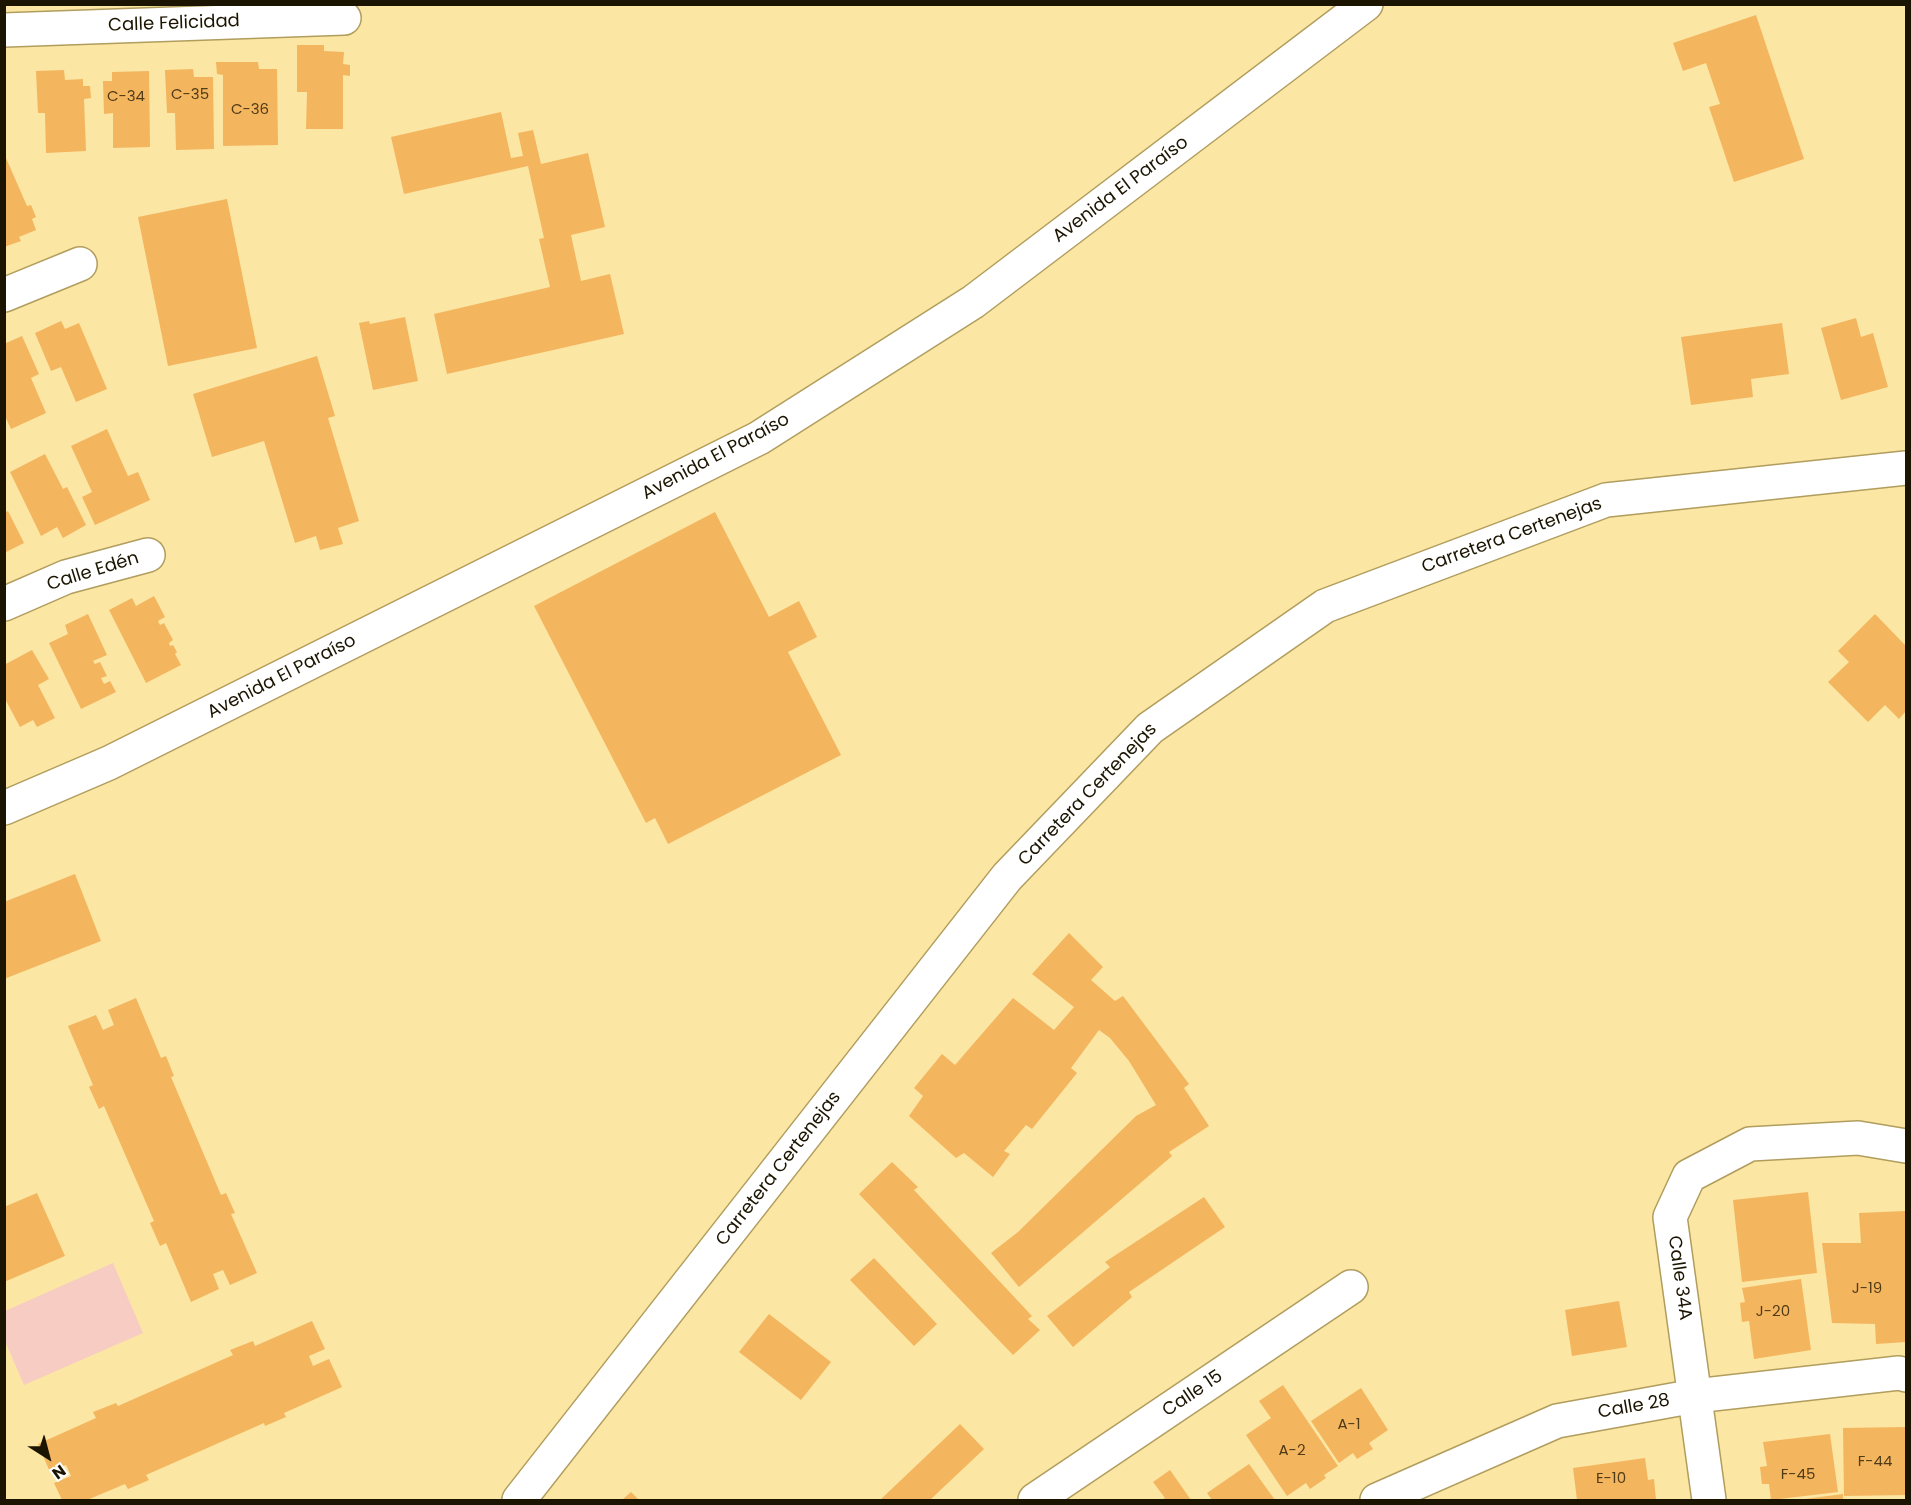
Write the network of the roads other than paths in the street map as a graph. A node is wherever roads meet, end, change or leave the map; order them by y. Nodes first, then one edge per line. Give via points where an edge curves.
1 (1366, 4) edge
2 (149, 15) edge
3 (344, 18) dead end
4 (4, 30) edge
5 (80, 264) dead end
6 (4, 295) edge
7 (1906, 468) edge
8 (148, 555) dead end
9 (4, 604) edge
10 (4, 808) edge
11 (1906, 1146) edge
12 (1351, 1287) dead end
13 (1906, 1375) edge
14 (1695, 1396) junction
15 (519, 1500) edge
16 (1035, 1500) edge
17 (1377, 1500) edge
18 (1708, 1500) edge

1 - 10 street, Avenida El Paraíso via 973,302 759,438 110,763
2 - 3 street, Calle Felicidad
2 - 4 street, Calle Felicidad
5 - 6 street
7 - 15 street, Carretera Certenejas via 1606,500 1325,606 1150,728 1007,877
8 - 9 street, Calle Edén via 66,577
11 - 14 street, Calle 34A via 1858,1138 1750,1144 1689,1176 1670,1217
12 - 16 street, Calle 15
13 - 14 street, Calle 28
14 - 17 street, Calle 28 via 1557,1421
14 - 18 street, Calle 34A

